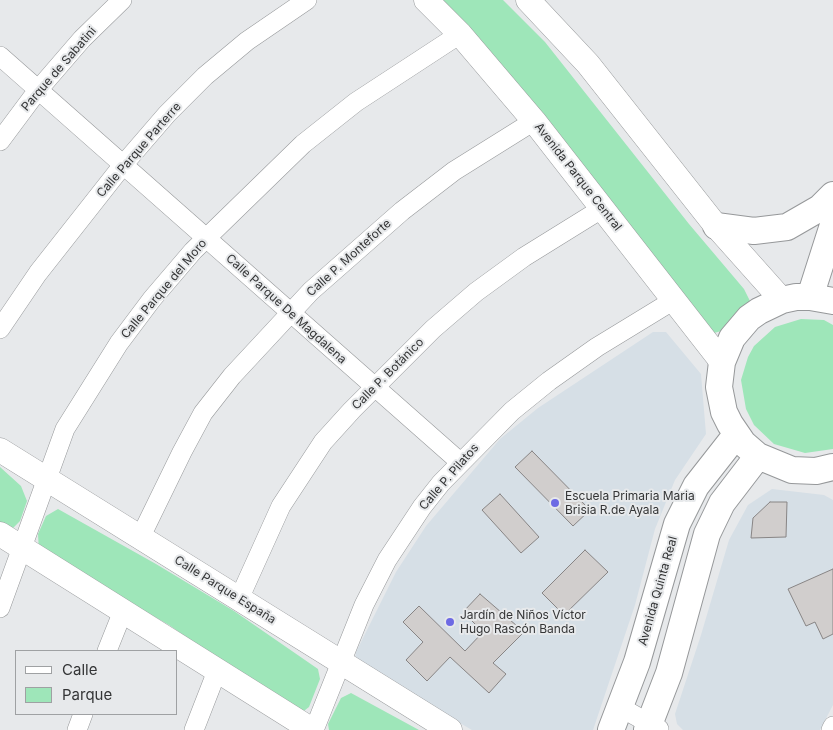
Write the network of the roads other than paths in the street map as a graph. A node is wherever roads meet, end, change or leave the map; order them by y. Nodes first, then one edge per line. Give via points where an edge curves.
1 (122, 0) edge
2 (307, 0) edge
3 (426, 0) edge
4 (528, 0) edge
5 (460, 34) junction
6 (0, 56) edge
7 (38, 90) junction
8 (534, 121) junction
9 (0, 140) edge
10 (123, 165) junction
11 (833, 194) edge
12 (603, 208) junction
13 (833, 225) edge
14 (716, 226) junction
15 (206, 238) junction
16 (821, 299) edge
17 (674, 300) junction
18 (782, 300) junction
19 (290, 313) junction
20 (0, 329) edge
21 (722, 362) junction
22 (374, 387) junction
23 (736, 435) junction
24 (0, 450) edge
25 (758, 456) junction
26 (460, 462) junction
27 (831, 470) edge
28 (45, 478) junction
29 (0, 534) edge
30 (141, 536) junction
31 (23, 547) junction
32 (239, 599) junction
33 (0, 608) edge
34 (123, 611) junction
35 (107, 650) edge
36 (342, 663) junction
37 (217, 671) junction
38 (83, 715) edge
39 (616, 719) edge
40 (833, 726) edge
41 (652, 728) edge
42 (77, 730) edge
43 (194, 730) edge
44 (313, 730) edge
45 (450, 730) edge
46 (831, 730) edge

1 - 7 street, Parque de Sabatini via 82,39
2 - 10 street, Calle Parque Parterre via 247,41 205,76
3 - 5 street, Avenida Parque Central
4 - 14 street via 588,64
5 - 8 street, Avenida Parque Central
5 - 15 street, Calle Parque del Moro via 356,102 303,144
6 - 7 street, Calle Parque De Magdalena
7 - 9 street, Parque de Sabatini
7 - 10 street, Calle Parque De Magdalena
8 - 12 street, Avenida Parque Central
8 - 19 street, Calle P. Monteforte via 454,171 402,211
10 - 15 street, Calle Parque De Magdalena
10 - 20 street, Calle Parque Parterre via 38,273
11 - 14 main road via 820,208 787,227 754,231
12 - 17 street, Avenida Parque Central
12 - 22 street, Calle P. Botánico via 524,257 476,292
13 - 16 main road
14 - 18 street
15 - 19 street, Calle Parque De Magdalena
15 - 28 street, Calle Parque del Moro via 118,343 65,429
16 - 18 main road
17 - 21 street, Avenida Parque Central
17 - 26 street, Calle P. Pilatos via 549,381 512,411
18 - 21 main road via 749,318 732,338
19 - 22 street, Calle Parque De Magdalena
19 - 30 street, Calle P. Monteforte via 203,413
21 - 23 main road via 721,400
22 - 26 street, Calle Parque De Magdalena
22 - 32 street, Calle P. Botánico via 324,442 296,484 282,506
23 - 25 main road
23 - 39 main road, Avenida Quinta Real via 696,486 677,524 637,662
24 - 28 street, Calle Parque España
25 - 27 main road via 792,470
25 - 41 main road via 722,503 707,534
26 - 36 street, Calle P. Pilatos via 422,507 387,560 364,605
28 - 30 street, Calle Parque España
28 - 31 street, Calle Parque del Moro
29 - 31 street
30 - 32 street, Calle Parque España
31 - 33 street, Calle Parque del Moro
31 - 34 street
32 - 36 street, Calle Parque España
34 - 35 street
34 - 37 street
36 - 44 street, Calle P. Pilatos
36 - 45 street, Calle Parque España
37 - 43 street
37 - 44 street
38 - 42 street
39 - 41 street
40 - 46 street

